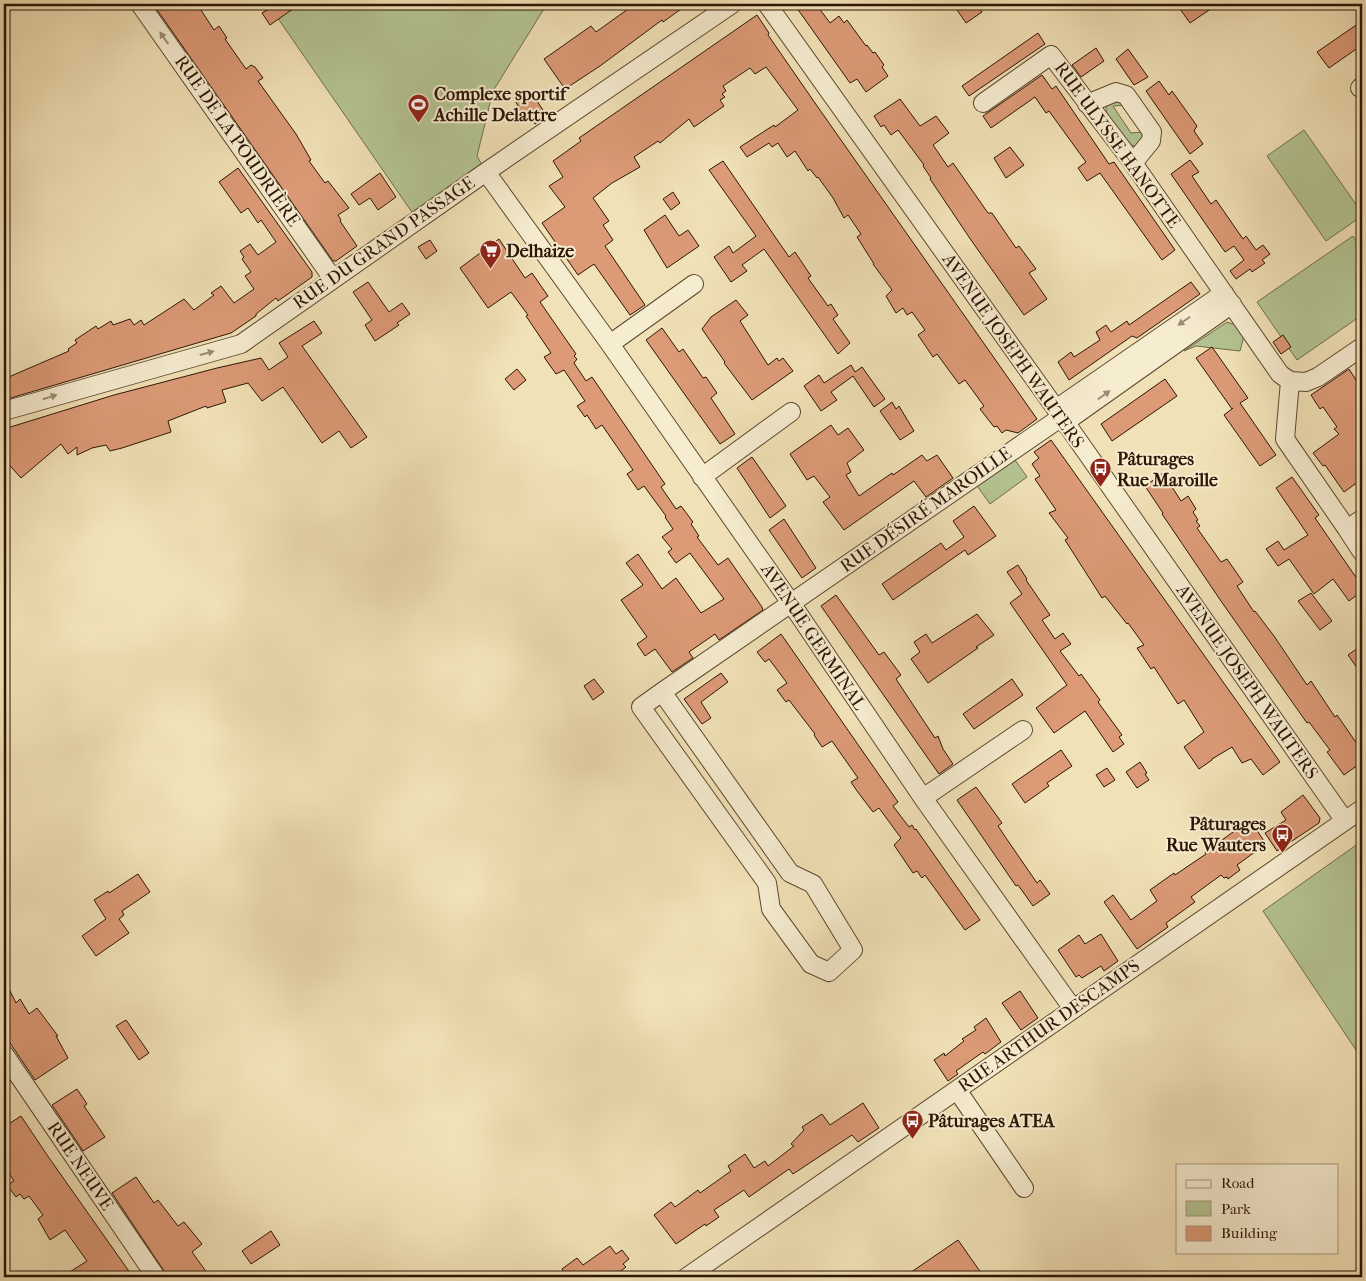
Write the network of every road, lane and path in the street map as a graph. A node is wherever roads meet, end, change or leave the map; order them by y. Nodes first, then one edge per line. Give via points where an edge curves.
1 (140, 4) edge
2 (732, 4) edge
3 (767, 4) edge
4 (982, 103) dead end
5 (1087, 104) junction
6 (1133, 163) junction
7 (486, 172) junction
8 (333, 279) junction
9 (694, 284) dead end
10 (1228, 299) junction
11 (610, 344) junction
12 (1362, 347) edge
13 (1290, 380) junction
14 (4, 411) edge
15 (791, 412) dead end
16 (1060, 417) junction
17 (702, 477) junction
18 (1362, 519) edge
19 (1347, 529) junction
20 (1362, 552) edge
21 (791, 603) junction
22 (662, 692) junction
23 (1023, 730) dead end
24 (923, 798) junction
25 (1362, 808) edge
26 (1345, 821) junction
27 (1073, 1009) junction
28 (4, 1054) edge
29 (957, 1090) junction
30 (1024, 1188) dead end
31 (156, 1277) edge
32 (687, 1277) edge

8 -> 1 street, RUE DE LA POUDRIÈRE
2 - 7 street, RUE DU GRAND PASSAGE
3 - 16 street, AVENUE JOSEPH WAUTERS
4 - 5 street, RUE ULYSSE HANOTTE via 1051,55
5 - 6 street, RUE ULYSSE HANOTTE
5 - 6 street via 1116,92 1126,95 1152,132 1151,141
6 - 10 street, RUE ULYSSE HANOTTE
7 - 8 street, RUE DU GRAND PASSAGE
7 - 11 street, AVENUE GERMINAL
14 -> 8 street, RUE DU GRAND PASSAGE via 241,344
9 - 11 street
10 - 13 street, RUE ULYSSE HANOTTE via 1280,374
10 - 16 street, RUE DÉSIRÉ MAROILLE
11 - 17 street, AVENUE GERMINAL
12 - 13 street via 1318,377 1306,382
13 - 19 street via 1285,439
15 - 17 street
16 - 21 street, RUE DÉSIRÉ MAROILLE
16 - 26 street, AVENUE JOSEPH WAUTERS
17 - 21 street, AVENUE GERMINAL
18 - 19 street
19 - 20 street
21 - 22 street, RUE DÉSIRÉ MAROILLE
21 - 24 street, AVENUE GERMINAL
22 - 22 street, RUE DÉSIRÉ MAROILLE via 790,873 813,884 853,950 829,972 811,964 771,909 767,883 641,707
23 - 24 street
24 - 27 street, AVENUE GERMINAL
25 - 26 street, RUE ARTHUR DESCAMPS
26 - 27 street, RUE ARTHUR DESCAMPS
27 - 29 street, RUE ARTHUR DESCAMPS
28 - 31 street, RUE NEUVE
29 - 30 street
29 - 32 street, RUE ARTHUR DESCAMPS

